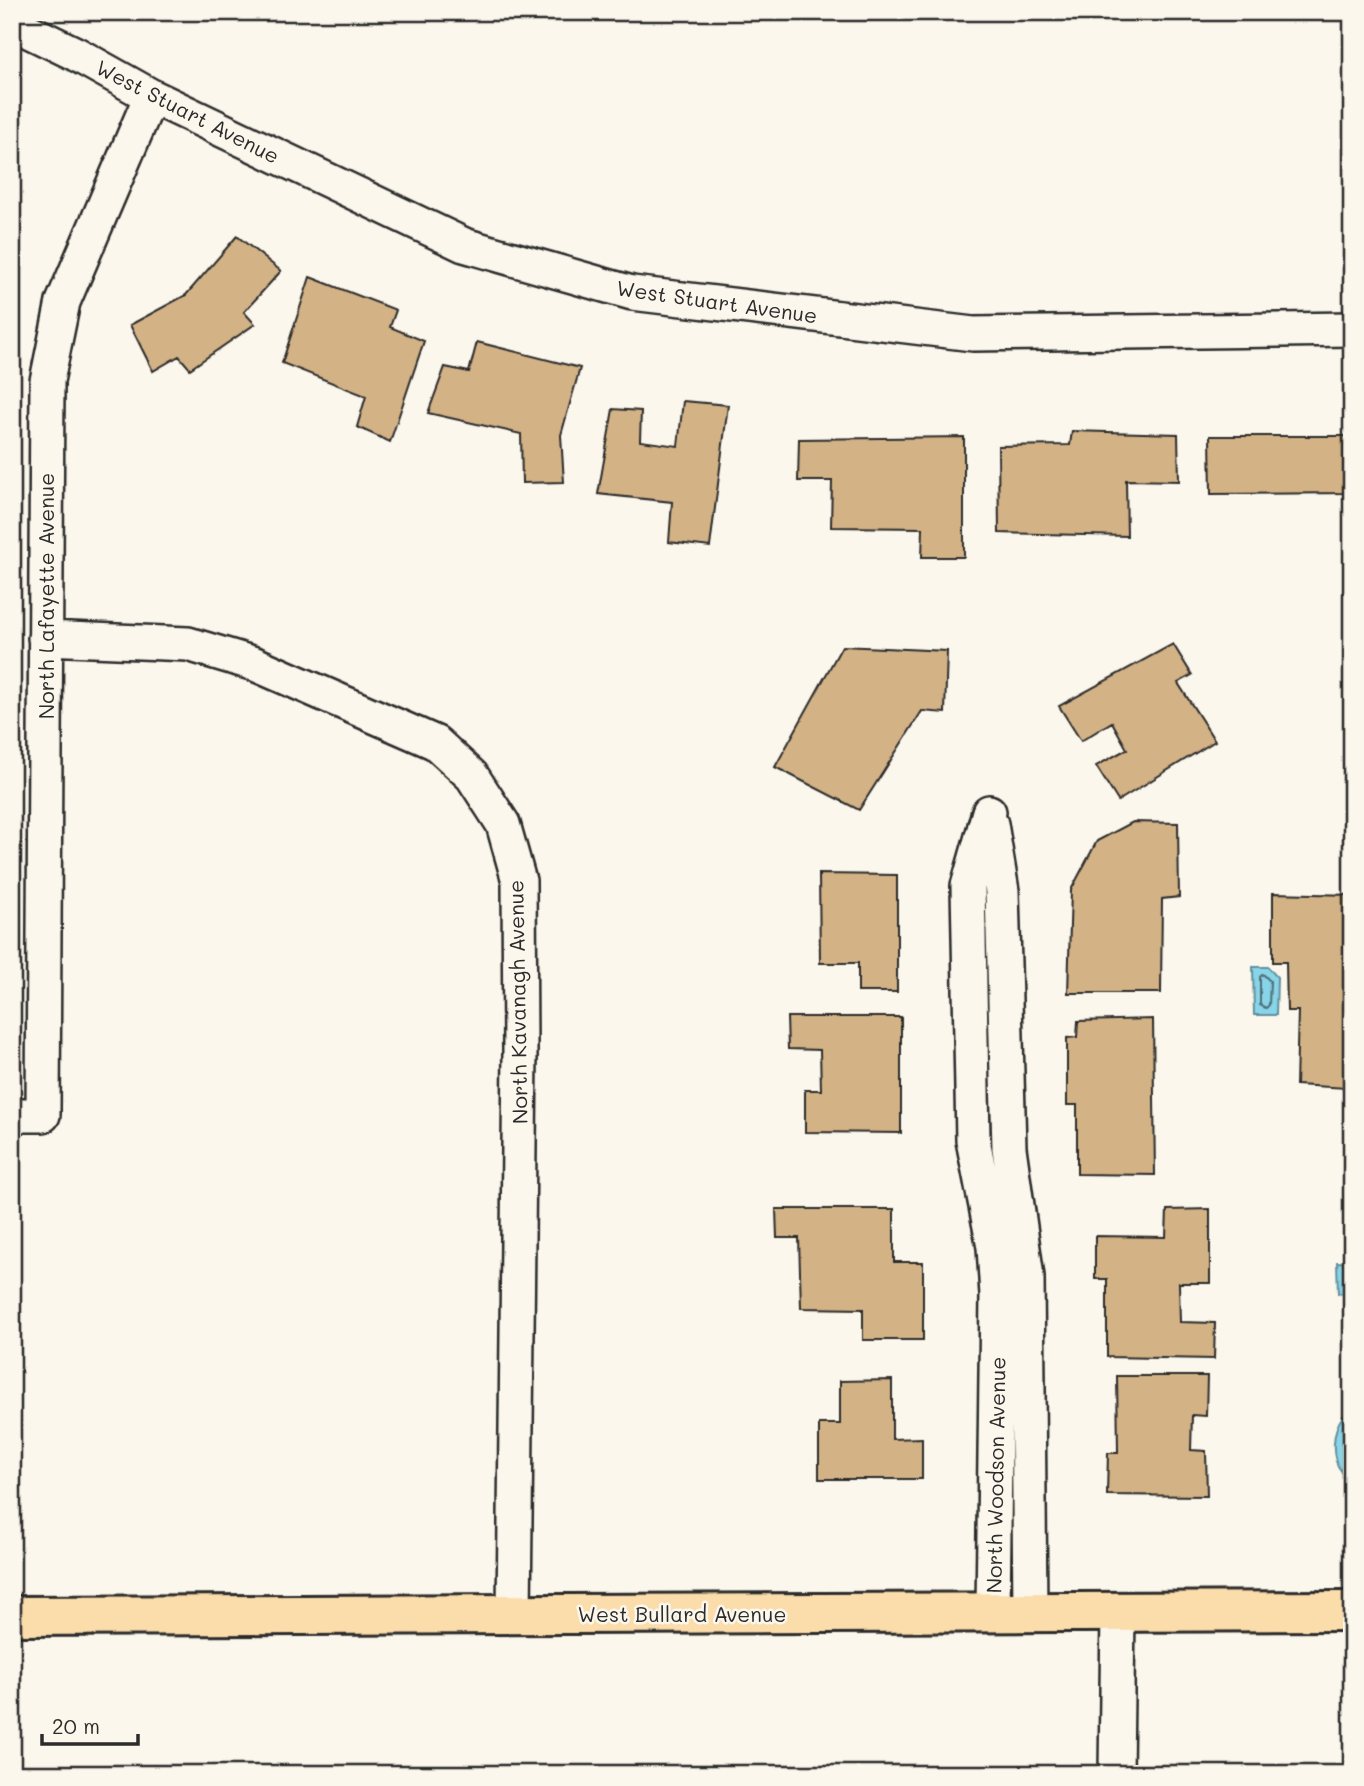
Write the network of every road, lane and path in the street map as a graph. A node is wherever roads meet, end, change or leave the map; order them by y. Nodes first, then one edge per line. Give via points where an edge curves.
1 (12, 23) edge
2 (151, 96) junction
3 (1352, 329) edge
4 (45, 638) junction
5 (1004, 973) junction
6 (970, 974) junction
7 (28, 1115) edge
8 (1009, 1148) junction
9 (975, 1149) junction
10 (1012, 1341) junction
11 (1012, 1611) junction
12 (1118, 1611) junction
13 (1352, 1611) edge
14 (514, 1614) junction
15 (12, 1616) edge
16 (1116, 1774) edge

1 - 2 street, West Stuart Avenue
2 - 3 street, West Stuart Avenue via 464,245 632,293 974,334
2 - 4 street, North Lafayette Avenue via 60,315 47,382
4 - 7 street, North Lafayette Avenue
4 - 14 street, North Kavanagh Avenue via 188,644 255,664 436,743 472,776 503,824 519,881
5 - 6 street
5 - 6 street, North Woodson Avenue via 1002,891 989,812 968,886
5 - 8 street, North Woodson Avenue
6 - 9 street, North Woodson Avenue
8 - 9 street
8 - 10 street, North Woodson Avenue via 1027,1277
9 - 10 street, North Woodson Avenue
10 - 11 street, North Woodson Avenue
11 - 12 main road, West Bullard Avenue
11 - 14 main road, West Bullard Avenue
12 - 13 main road, West Bullard Avenue
12 - 16 street
14 - 15 main road, West Bullard Avenue

